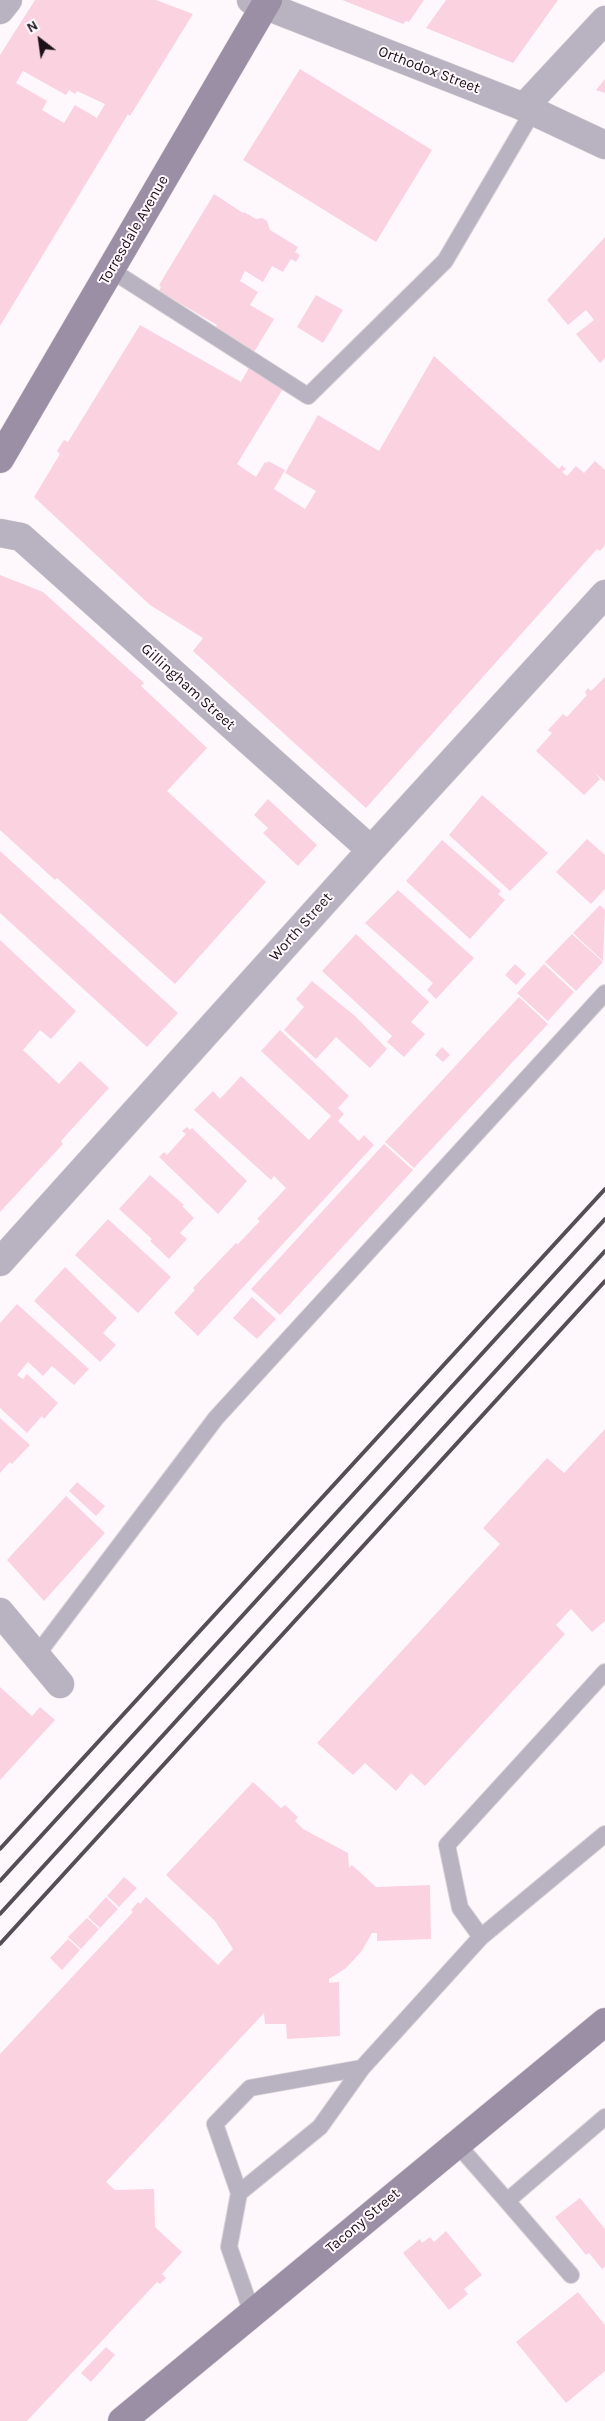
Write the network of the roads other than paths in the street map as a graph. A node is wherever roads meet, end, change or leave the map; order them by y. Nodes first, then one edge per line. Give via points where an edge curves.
1 (8, 0) edge
2 (261, 2) edge
3 (0, 10) edge
4 (605, 20) edge
5 (528, 109) junction
6 (605, 145) edge
7 (111, 270) junction
8 (0, 459) edge
9 (0, 533) edge
10 (605, 594) edge
11 (371, 850) junction
12 (605, 994) edge
13 (0, 1262) edge
14 (0, 1612) edge
15 (36, 1656) junction
16 (605, 1672) edge
17 (60, 1684) dead end
18 (605, 1834) edge
19 (481, 1937) junction
20 (605, 2022) edge
21 (362, 2068) junction
22 (605, 2117) edge
23 (457, 2144) junction
24 (240, 2193) junction
25 (507, 2201) junction
26 (571, 2275) dead end
27 (252, 2313) junction
28 (122, 2421) edge

1 - 3 street
2 - 5 street, Orthodox Street
2 - 7 main road, Torresdale Avenue
4 - 5 street
5 - 6 street, Orthodox Street
5 - 7 lane via 445,261 308,396
7 - 8 main road, Torresdale Avenue
9 - 11 street, Gillingham Street via 21,538
10 - 11 street, Worth Street
11 - 13 street, Worth Street
12 - 15 lane via 216,1418
14 - 15 street
15 - 17 street
16 - 19 lane via 447,1845 460,1908
18 - 19 lane
19 - 21 lane
20 - 23 main road, Tacony Street
21 - 24 lane via 320,2127
21 - 24 lane via 250,2088 215,2124
22 - 25 lane
23 - 25 lane
23 - 27 main road, Tacony Street
24 - 27 lane via 229,2247
25 - 26 lane
27 - 28 main road, Tacony Street

